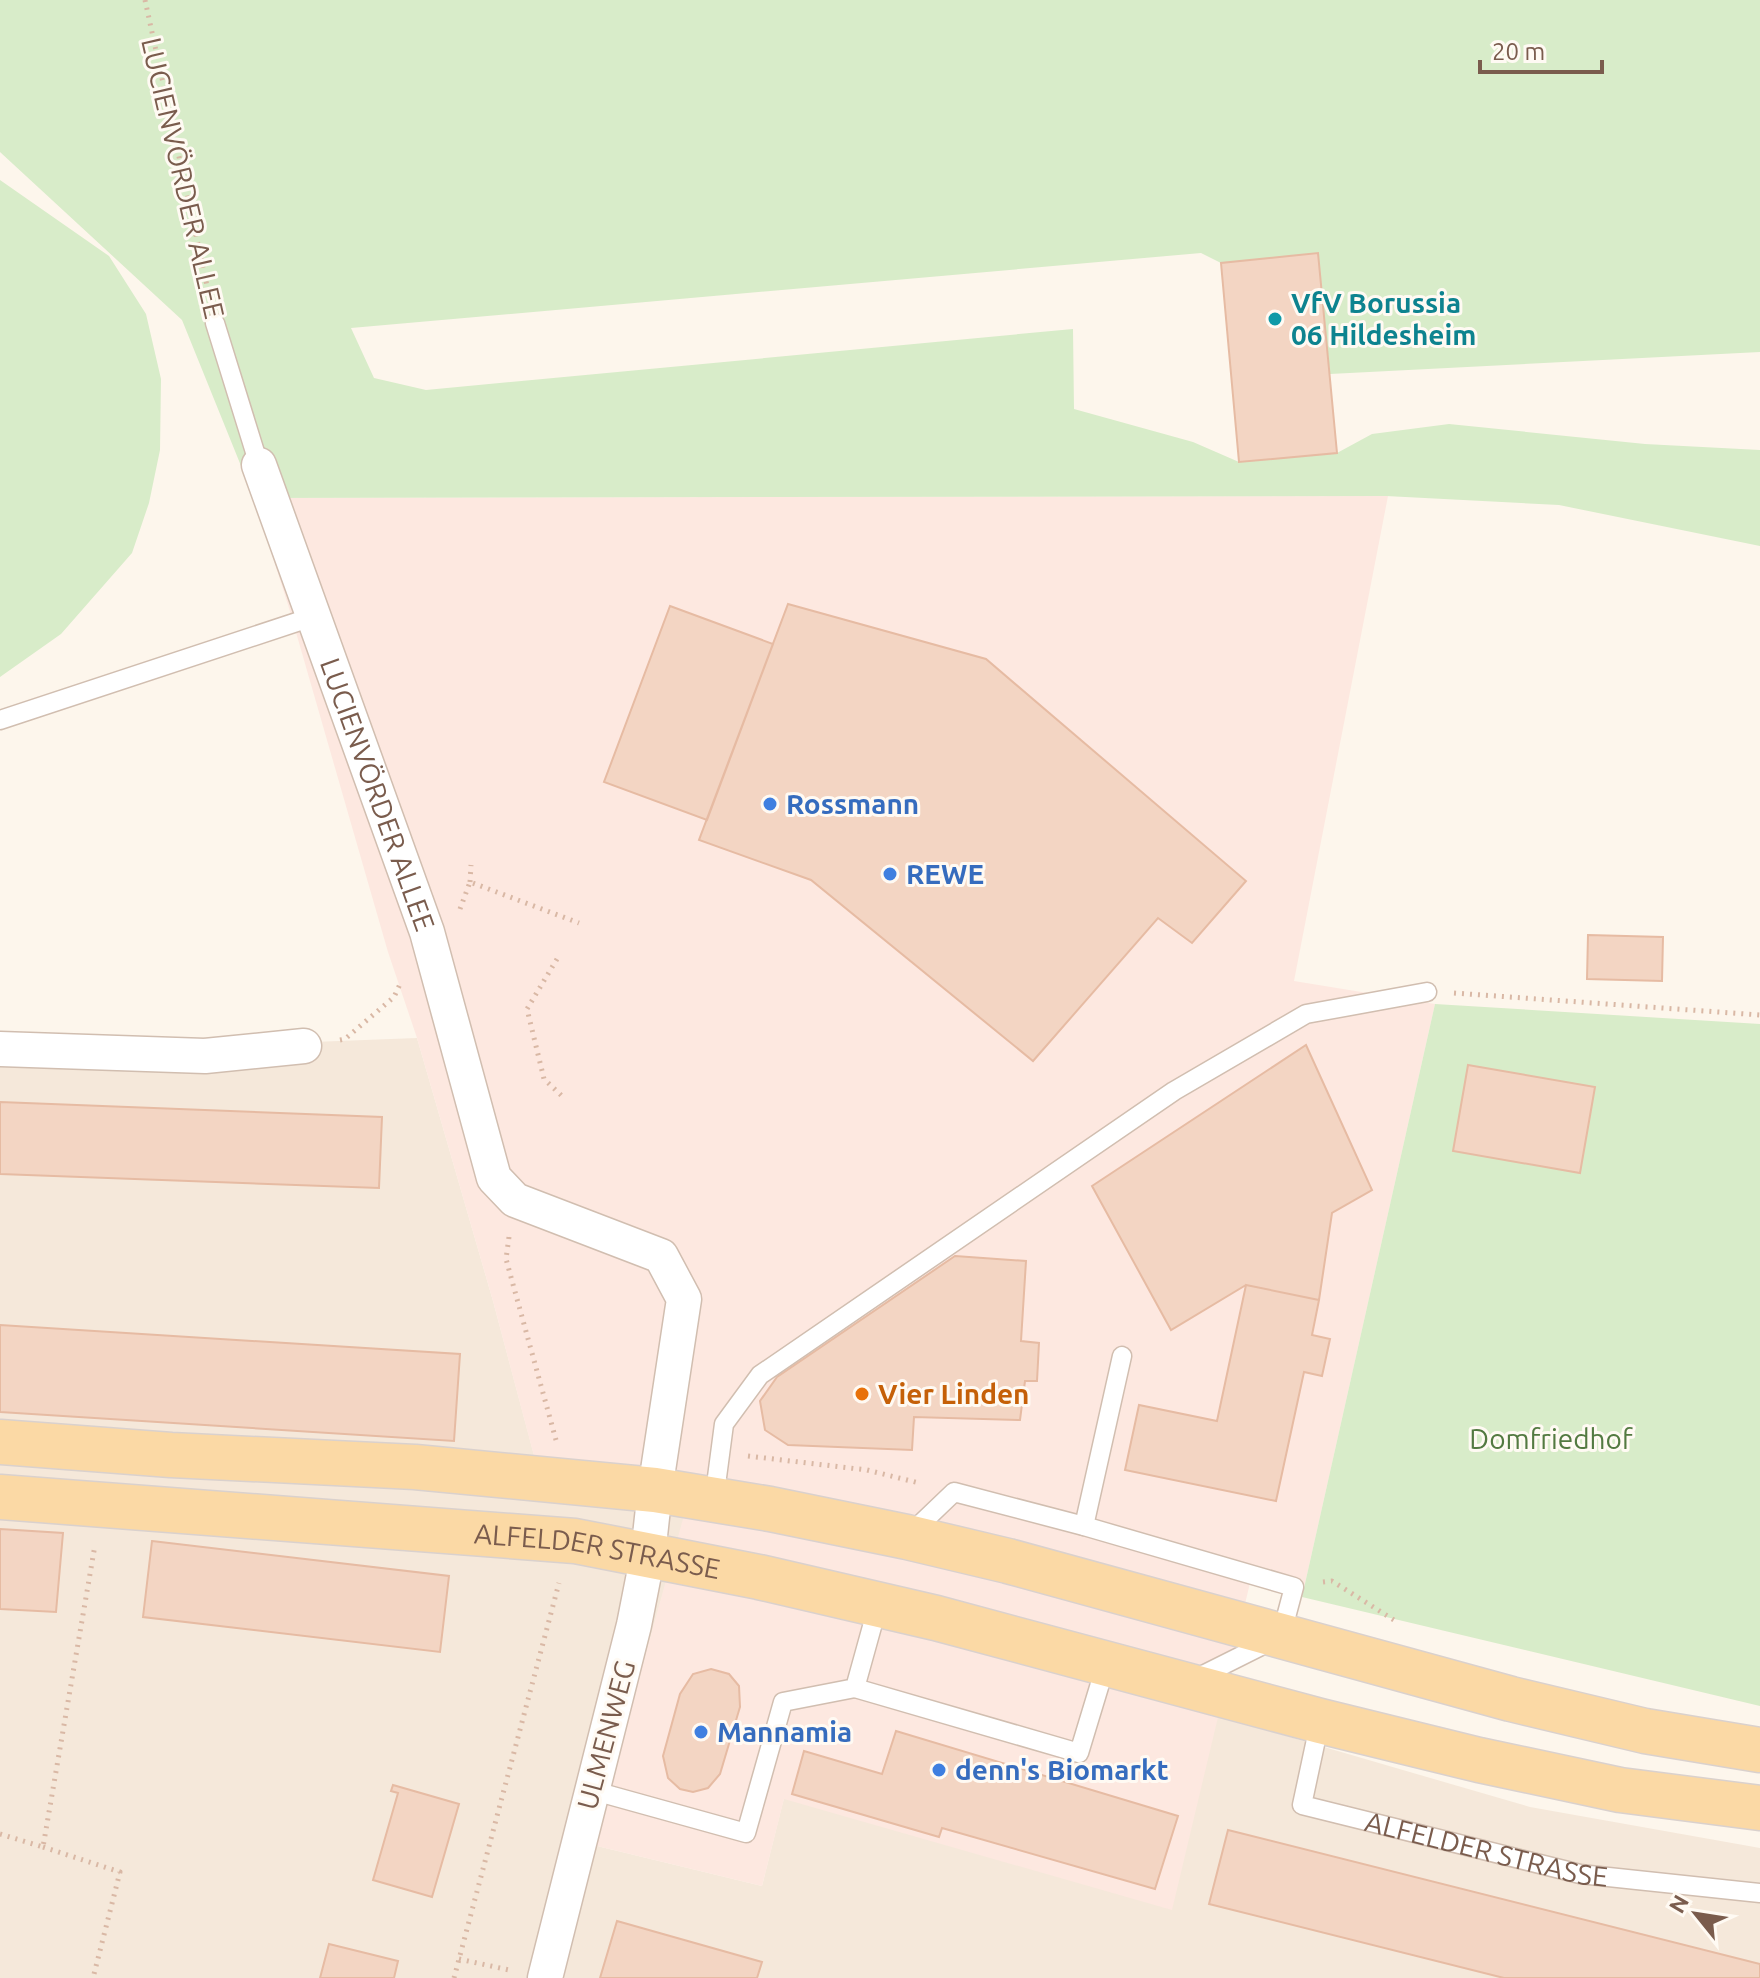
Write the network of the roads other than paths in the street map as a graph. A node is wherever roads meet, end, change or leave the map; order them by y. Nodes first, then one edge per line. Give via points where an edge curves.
1 (215, 323) road end
2 (259, 465) joint
3 (312, 617) junction
4 (0, 720) edge
5 (1427, 992) road end
6 (304, 1046) dead end
7 (0, 1049) edge
8 (1122, 1356) dead end
9 (0, 1442) edge
10 (655, 1490) junction
11 (0, 1497) edge
12 (714, 1500) junction
13 (1084, 1526) junction
14 (907, 1537) junction
15 (648, 1554) junction
16 (878, 1605) junction
17 (1281, 1636) junction
18 (1106, 1664) junction
19 (1183, 1685) junction
20 (855, 1688) junction
21 (1320, 1721) junction
22 (1760, 1750) edge
23 (591, 1790) junction
24 (1760, 1808) edge
25 (1760, 1893) edge
26 (530, 1975) edge

1 - 2 lane, LUCIENVÖRDER ALLEE
2 - 3 street, LUCIENVÖRDER ALLEE
3 - 4 lane
3 - 10 street, LUCIENVÖRDER ALLEE via 427,932 494,1178 515,1200 661,1256 684,1299
5 - 12 lane via 1306,1014 1174,1091 760,1375 724,1424
6 - 7 street via 205,1056
8 - 13 lane
9 - 10 main road via 415,1467
10 - 12 main road
10 - 15 street, ULMENWEG
11 - 15 main road, ALFELDER STRASSE via 551,1537
12 - 14 main road
13 - 14 lane via 954,1492
13 - 17 lane via 1294,1587
14 - 17 main road
15 - 16 main road, ALFELDER STRASSE
15 - 23 street, ULMENWEG
16 - 18 main road, ALFELDER STRASSE
16 - 20 lane
17 - 19 lane
17 - 22 main road via 1645,1731
18 - 19 main road, ALFELDER STRASSE
18 - 20 lane via 1079,1753
19 - 21 main road, ALFELDER STRASSE
20 - 23 lane via 783,1702 746,1833
21 - 24 main road, ALFELDER STRASSE via 1620,1790
21 - 25 lane, ALFELDER STRASSE via 1302,1805 1580,1874
23 - 26 street, ULMENWEG

